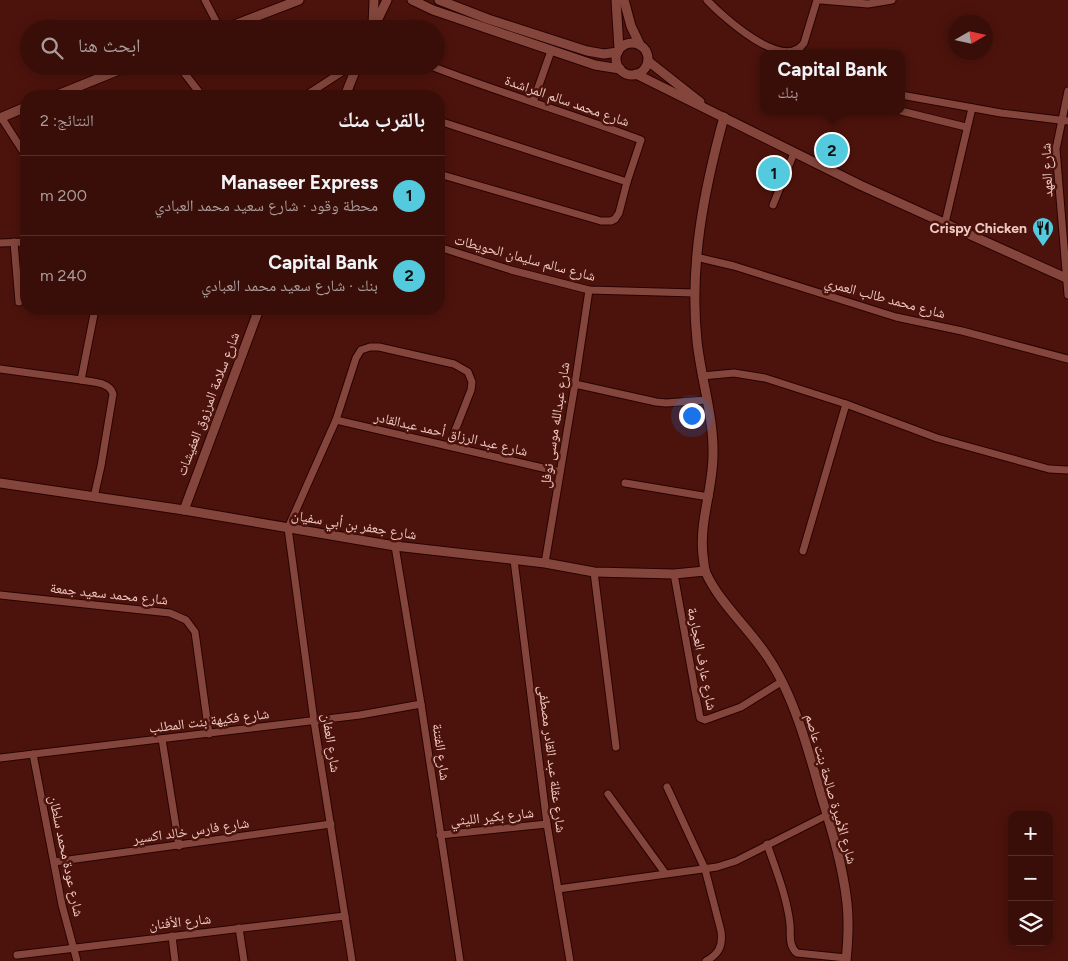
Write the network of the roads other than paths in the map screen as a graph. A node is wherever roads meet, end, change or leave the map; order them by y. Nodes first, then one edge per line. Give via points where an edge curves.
1 (204, 0) edge
2 (299, 0) edge
3 (374, 0) edge
4 (387, 0) edge
5 (412, 0) edge
6 (439, 0) edge
7 (616, 0) edge
8 (624, 0) edge
9 (707, 0) edge
10 (816, 0) edge
11 (821, 0) edge
12 (892, 0) edge
13 (215, 20) edge
14 (244, 20) edge
15 (374, 20) edge
16 (377, 20) edge
17 (640, 45) junction
18 (781, 50) edge
19 (797, 50) edge
20 (551, 51) junction
21 (618, 51) junction
22 (648, 61) junction
23 (620, 69) junction
24 (445, 71) edge
25 (636, 74) junction
26 (107, 75) edge
27 (186, 75) edge
28 (337, 75) edge
29 (353, 75) edge
30 (69, 90) edge
31 (197, 90) edge
32 (314, 90) edge
33 (347, 90) edge
34 (1068, 91) edge
35 (905, 96) edge
36 (533, 102) junction
37 (972, 108) junction
38 (708, 109) junction
39 (20, 110) edge
40 (905, 112) edge
41 (724, 117) junction
42 (1, 118) edge
43 (1064, 121) edge
44 (445, 123) edge
45 (966, 127) junction
46 (20, 147) edge
47 (794, 153) junction
48 (445, 176) edge
49 (627, 182) junction
50 (773, 205) dead end
51 (945, 223) junction
52 (14, 242) junction
53 (20, 242) edge
54 (0, 243) edge
55 (445, 249) edge
56 (696, 256) junction
57 (1067, 279) edge
58 (589, 290) junction
59 (695, 293) junction
60 (1068, 295) edge
61 (19, 302) dead end
62 (94, 315) edge
63 (257, 315) edge
64 (1068, 359) edge
65 (0, 369) edge
66 (702, 376) junction
67 (81, 380) junction
68 (575, 384) junction
69 (706, 400) junction
70 (846, 404) junction
71 (336, 420) junction
72 (450, 446) junction
73 (1068, 470) edge
74 (560, 472) junction
75 (0, 483) edge
76 (625, 483) dead end
77 (94, 497) junction
78 (709, 497) junction
79 (184, 510) junction
80 (288, 528) junction
81 (394, 546) junction
82 (803, 551) dead end
83 (514, 560) junction
84 (545, 564) junction
85 (705, 571) junction
86 (594, 572) junction
87 (674, 574) junction
88 (0, 595) edge
89 (781, 682) junction
90 (421, 704) junction
91 (314, 721) junction
92 (209, 734) junction
93 (162, 739) junction
94 (616, 747) dead end
95 (33, 754) junction
96 (0, 758) edge
97 (667, 787) dead end
98 (608, 794) dead end
99 (827, 815) junction
100 (331, 824) junction
101 (547, 824) junction
102 (440, 835) junction
103 (767, 844) junction
104 (179, 846) junction
105 (54, 862) junction
106 (705, 869) junction
107 (665, 873) junction
108 (558, 889) junction
109 (346, 916) junction
110 (239, 928) junction
111 (172, 936) junction
112 (75, 947) junction
113 (17, 954) dead end
114 (846, 960) edge
115 (78, 961) edge
116 (175, 961) edge
117 (244, 961) edge
118 (352, 961) edge
119 (460, 961) edge
120 (570, 961) edge
121 (706, 961) edge

1 - 13 street
2 - 14 street
3 - 15 street
4 - 16 street
5 - 20 street
6 - 21 street via 586,52 604,54
7 - 21 street
8 - 17 street via 630,26
9 - 18 street via 745,33
10 - 19 street via 804,43
11 - 12 street via 868,4
17 - 21 street via 627,44
17 - 22 street
20 - 23 street via 602,67
20 - 36 street
21 - 23 street via 616,61
22 - 25 street
22 - 38 street
23 - 25 street
24 - 36 street, شارع محمد سالم المراشدة
25 - 38 street
26 - 30 street
27 - 31 street
28 - 32 street
29 - 33 street
34 - 43 street, شارع العهد
35 - 37 street
36 - 49 street, شارع محمد سالم المراشدة via 641,140
37 - 43 street
37 - 45 street
38 - 41 street
39 - 42 street
40 - 45 street
41 - 47 street
41 - 56 street, شارع الأميرة صالحة بنت عاصم via 712,161
42 - 46 street
43 - 57 street, شارع العهد via 1056,149
44 - 49 street
45 - 51 street
47 - 50 street
47 - 51 street
48 - 49 street, شارع محمد سالم المراشدة via 604,221 618,216
51 - 57 street
52 - 53 street
52 - 54 street
52 - 61 street
55 - 58 street, شارع سالم سليمان الحويطات
56 - 59 street, شارع الأميرة صالحة بنت عاصم
56 - 64 street, شارع محمد طالب العمري via 896,318 962,331
57 - 60 street, شارع العهد
58 - 59 street, شارع سالم سليمان الحويطات
58 - 68 street, شارع عبدالله موسى نوفل
59 - 66 street, شارع الأميرة صالحة بنت عاصم
62 - 67 street
63 - 79 street, شارع سلامة المرزوق العفيشات
65 - 67 street
66 - 69 street, شارع الأميرة صالحة بنت عاصم
66 - 70 street via 746,374
67 - 77 street via 108,385 113,394
68 - 69 street via 656,402
68 - 74 street, شارع عبدالله موسى نوفل
69 - 78 street, شارع الأميرة صالحة بنت عاصم via 713,445
70 - 73 street via 936,438 1050,469
70 - 82 street
71 - 72 street, شارع عبد الرزاق أحمد عبدالقادر
71 - 72 street via 356,358 364,348 380,347 463,368 471,376 471,390
71 - 80 street
72 - 74 street, شارع عبد الرزاق أحمد عبدالقادر
74 - 84 street, شارع عبدالله موسى نوفل
75 - 77 street, شارع جعفر بن أبي سفيان
76 - 78 street
77 - 79 street, شارع جعفر بن أبي سفيان
78 - 85 street, شارع الأميرة صالحة بنت عاصم via 702,528
79 - 80 street, شارع جعفر بن أبي سفيان
80 - 81 street, شارع جعفر بن أبي سفيان
80 - 91 street, شارع العفان
81 - 83 street, شارع جعفر بن أبي سفيان
81 - 90 street, شارع الفتنة
83 - 84 street, شارع جعفر بن أبي سفيان
83 - 101 street, شارع عقلة عبد القادر مصطفى
84 - 86 street, شارع جعفر بن أبي سفيان
85 - 87 street, شارع جعفر بن أبي سفيان
85 - 89 street, شارع الأميرة صالحة بنت عاصم via 714,588 770,660
86 - 87 street, شارع جعفر بن أبي سفيان
86 - 94 street
87 - 89 street, شارع عارف العجارمة via 700,718 705,720 740,707
88 - 92 street, شارع محمد سعيد جمعة via 170,613 186,620 195,632
89 - 99 street, شارع الأميرة صالحة بنت عاصم via 805,743
90 - 91 street, شارع فكيهة بنت المطلب
90 - 102 street, شارع الفتنة
91 - 92 street, شارع فكيهة بنت المطلب
91 - 100 street, شارع العفان
92 - 93 street, شارع فكيهة بنت المطلب
93 - 95 street, شارع فكيهة بنت المطلب
93 - 104 street
95 - 96 street, شارع فكيهة بنت المطلب
95 - 105 street, شارع عودة محمد سلطان
97 - 106 street
98 - 107 street
99 - 103 street
99 - 114 street, شارع الأميرة صالحة بنت عاصم via 847,902
100 - 104 street, شارع فارس خالد اكسير
100 - 109 street, شارع العفان
101 - 102 street, شارع بكير الليثي
101 - 108 street, شارع عقلة عبد القادر مصطفى
102 - 119 street, شارع الفتنة
103 - 106 street via 731,862
103 - 114 street via 786,902 794,950
104 - 105 street, شارع فارس خالد اكسير
105 - 112 street, شارع عودة محمد سلطان via 62,905
106 - 107 street
106 - 121 street via 722,939 719,952
107 - 108 street
108 - 120 street, شارع عقلة عبد القادر مصطفى
109 - 110 street, شارع الأفنان
109 - 118 street, شارع العفان
110 - 111 street, شارع الأفنان
110 - 117 street
111 - 112 street, شارع الأفنان
111 - 116 street
112 - 113 street, شارع الأفنان
112 - 115 street, شارع عودة محمد سلطان

